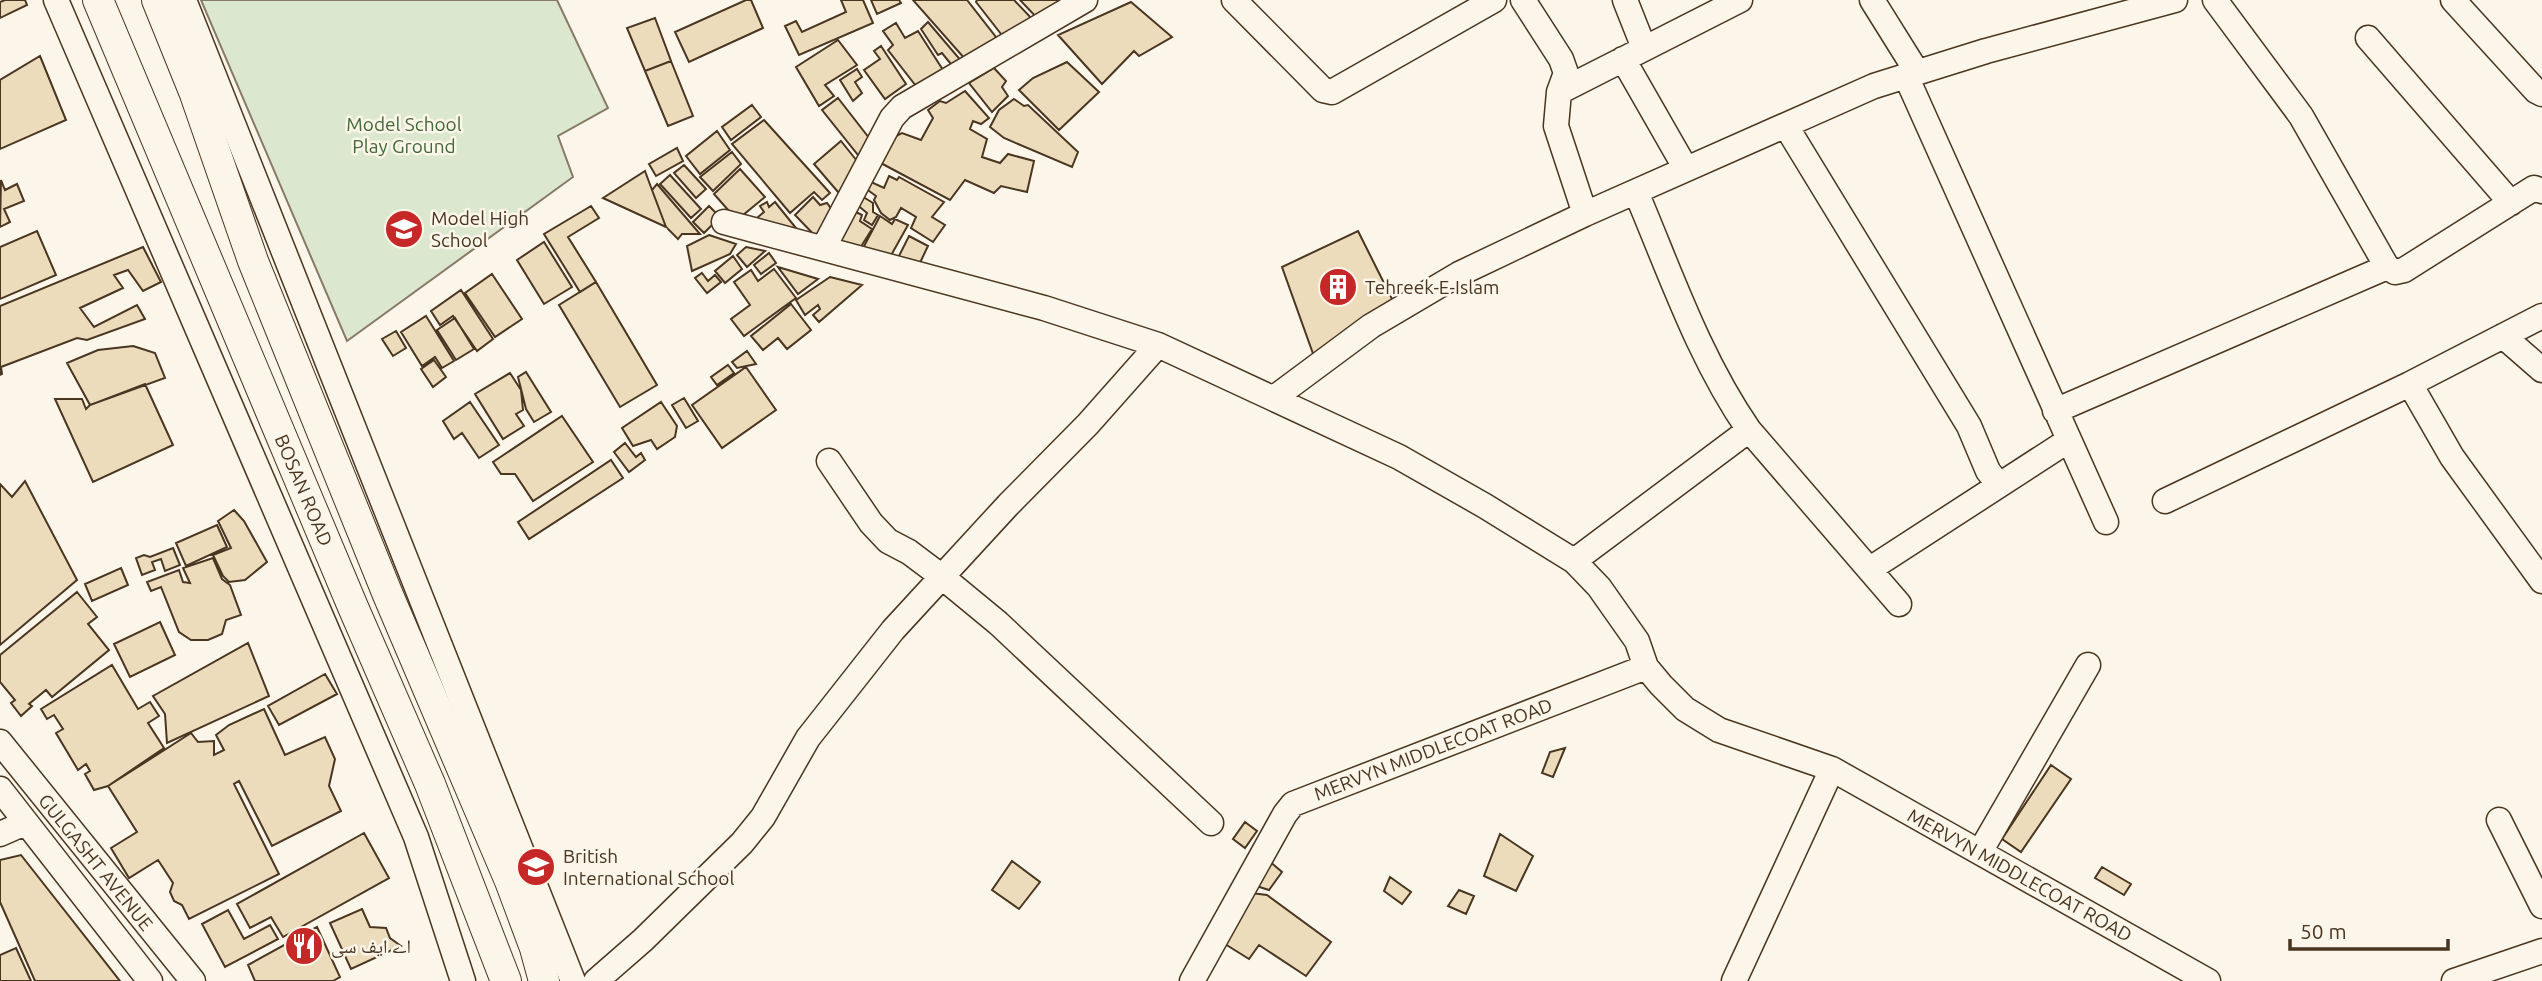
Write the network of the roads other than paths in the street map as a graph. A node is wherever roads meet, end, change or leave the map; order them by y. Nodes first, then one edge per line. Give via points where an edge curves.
1 (56, 0) edge
2 (98, 0) edge
3 (157, 0) edge
4 (184, 0) edge
5 (1085, 0) edge
6 (1234, 0) edge
7 (1494, 0) edge
8 (1523, 0) edge
9 (1625, 0) edge
10 (1740, 0) edge
11 (1872, 0) edge
12 (2175, 0) edge
13 (2216, 0) edge
14 (2453, 0) edge
15 (2368, 38) dead end
16 (1634, 54) junction
17 (1911, 74) junction
18 (1559, 92) junction
19 (2542, 94) edge
20 (1786, 126) junction
21 (1686, 169) junction
22 (1636, 191) junction
23 (2542, 191) edge
24 (2511, 203) junction
25 (1585, 214) junction
26 (724, 222) dead end
27 (824, 247) junction
28 (2387, 267) junction
29 (2542, 316) edge
30 (2503, 336) junction
31 (1158, 345) junction
32 (2542, 370) edge
33 (2410, 384) junction
34 (1274, 398) junction
35 (2055, 411) junction
36 (1749, 430) junction
37 (2069, 440) junction
38 (829, 461) dead end
39 (1999, 485) junction
40 (2165, 501) dead end
41 (2106, 522) dead end
42 (1574, 561) junction
43 (1870, 569) junction
44 (941, 576) junction
45 (2542, 581) edge
46 (1899, 604) dead end
47 (2088, 665) dead end
48 (1646, 667) junction
49 (0, 742) edge
50 (1832, 769) junction
51 (0, 789) edge
52 (2499, 820) dead end
53 (25, 822) junction
54 (1211, 822) dead end
55 (0, 834) edge
56 (1980, 852) junction
57 (2542, 905) edge
58 (2542, 951) edge
59 (150, 981) edge
60 (193, 981) edge
61 (463, 981) edge
62 (506, 981) edge
63 (544, 981) edge
64 (573, 981) edge
65 (596, 981) edge
66 (1192, 981) edge
67 (1734, 981) edge
68 (2208, 981) edge
69 (2454, 981) edge

1 - 61 street via 416,837
2 - 62 main road, BOSAN ROAD via 430,784
3 - 63 main road, BOSAN ROAD via 253,261 510,881
4 - 64 street
5 - 27 street via 902,107
6 - 7 street via 1323,90 1332,92
8 - 18 street via 1562,59 1566,73
9 - 16 street
10 - 16 street
11 - 17 street
12 - 17 street
13 - 28 street via 2301,116
14 - 19 street
15 - 24 street
16 - 18 street
16 - 21 street
17 - 20 street
17 - 35 street
18 - 25 street via 1556,126
20 - 21 street
20 - 39 street via 1969,426
21 - 22 street
22 - 25 street
22 - 36 street via 1711,369
23 - 24 street via 2534,188
24 - 28 street via 2404,270 2395,272
25 - 34 street via 1459,274 1371,326
26 - 27 street, MERVYN MIDDLECOAT ROAD
27 - 31 street, MERVYN MIDDLECOAT ROAD
28 - 35 street
29 - 30 street
30 - 32 street
30 - 33 street
31 - 34 street, MERVYN MIDDLECOAT ROAD
31 - 44 street
33 - 40 street
33 - 45 street via 2452,457
34 - 42 street, MERVYN MIDDLECOAT ROAD via 1399,457
35 - 37 street
36 - 42 street
36 - 43 street
37 - 39 street
37 - 41 street
38 - 44 street via 888,541
39 - 43 street
42 - 48 street, MERVYN MIDDLECOAT ROAD via 1599,587 1637,641
43 - 46 street
44 - 54 street via 998,623
44 - 65 street via 807,738 763,817 741,843
47 - 56 street
48 - 50 street, MERVYN MIDDLECOAT ROAD via 1685,709 1718,730
48 - 66 street, MERVYN MIDDLECOAT ROAD via 1293,804
49 - 60 street, GULGASHT AVENUE
50 - 56 street, MERVYN MIDDLECOAT ROAD
50 - 67 street
51 - 53 street, GULGASHT AVENUE
52 - 57 street
53 - 55 street
53 - 59 street, GULGASHT AVENUE
56 - 68 street, MERVYN MIDDLECOAT ROAD
58 - 69 street

